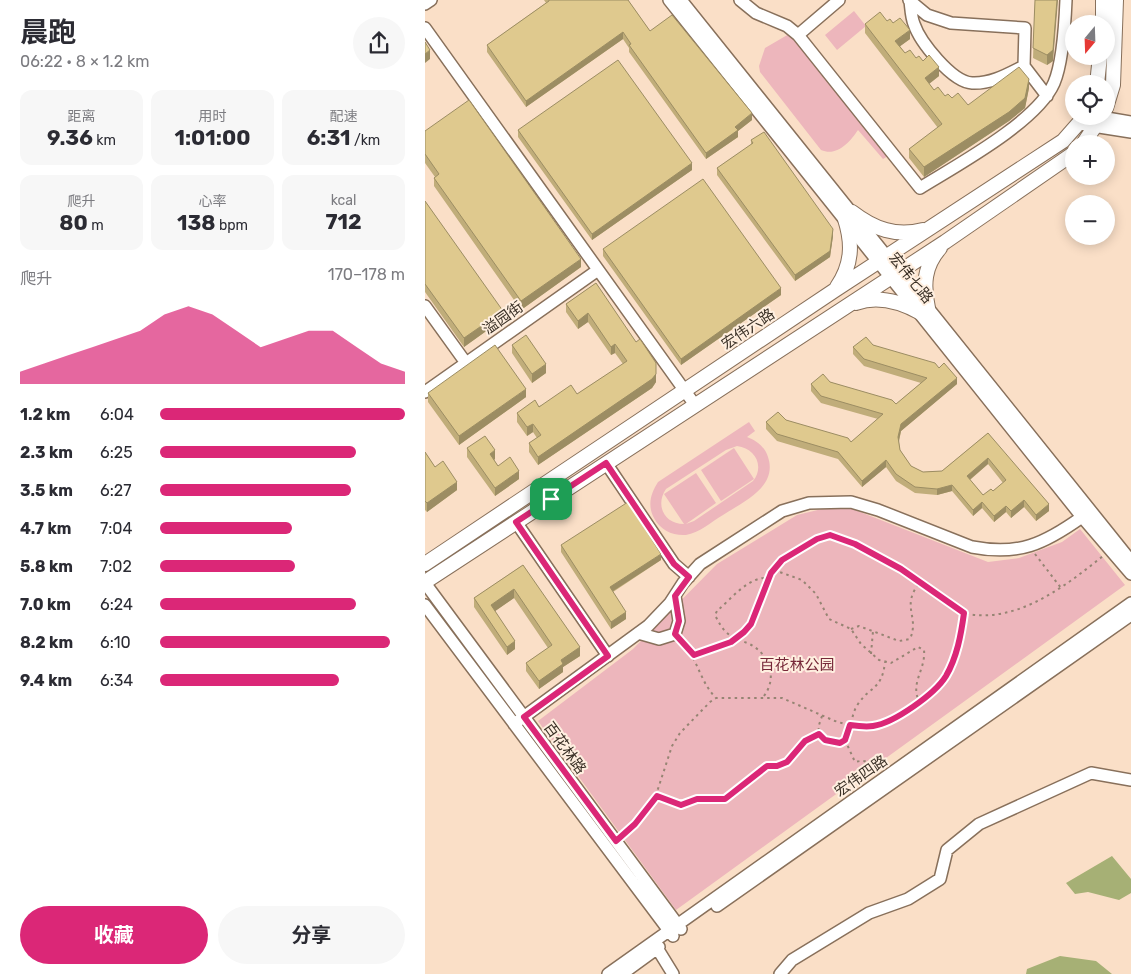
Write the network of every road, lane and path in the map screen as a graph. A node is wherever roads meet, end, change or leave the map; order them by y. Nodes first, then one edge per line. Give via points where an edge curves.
1 (431, 0) edge
2 (669, 0) edge
3 (681, 0) edge
4 (740, 0) edge
5 (839, 0) edge
6 (909, 0) edge
7 (1065, 0) edge
8 (1103, 0) edge
9 (1116, 0) edge
10 (425, 4) edge
11 (1103, 15) edge
12 (425, 28) edge
13 (798, 35) junction
14 (1024, 66) junction
15 (1113, 75) edge
16 (1047, 96) junction
17 (1115, 119) edge
18 (1131, 122) edge
19 (1115, 124) edge
20 (1078, 125) edge
21 (1131, 132) edge
22 (1065, 159) edge
23 (849, 216) junction
24 (929, 229) junction
25 (945, 242) junction
26 (883, 259) junction
27 (598, 270) junction
28 (895, 274) junction
29 (835, 290) junction
30 (425, 306) edge
31 (845, 307) junction
32 (924, 310) junction
33 (466, 363) junction
34 (684, 391) junction
35 (425, 392) edge
36 (695, 405) junction
37 (606, 463) junction
38 (1082, 517) junction
39 (516, 522) junction
40 (1029, 548) junction
41 (1110, 550) junction
42 (1131, 561) edge
43 (425, 564) edge
44 (773, 570) junction
45 (1131, 574) edge
46 (689, 577) junction
47 (768, 578) junction
48 (425, 582) edge
49 (920, 582) junction
50 (1061, 588) junction
51 (675, 596) junction
52 (1131, 602) edge
53 (425, 605) edge
54 (964, 613) junction
55 (1131, 615) edge
56 (851, 629) junction
57 (874, 631) junction
58 (638, 633) junction
59 (675, 634) junction
60 (735, 638) junction
61 (871, 654) junction
62 (694, 655) junction
63 (608, 656) junction
64 (885, 662) junction
65 (763, 696) junction
66 (716, 698) junction
67 (919, 701) junction
68 (822, 716) junction
69 (524, 717) junction
70 (514, 724) junction
71 (850, 725) junction
72 (819, 734) junction
73 (845, 740) junction
74 (872, 768) dead end
75 (1131, 780) edge
76 (657, 796) junction
77 (616, 841) junction
78 (675, 930) junction
79 (657, 948) junction
80 (608, 974) edge
81 (621, 974) edge
82 (673, 974) edge
83 (780, 974) edge

1 - 10 street
2 - 23 street, 宏伟七路
3 - 23 street, 宏伟七路
4 - 13 street via 756,13 787,26
5 - 13 street
6 - 14 street via 927,16 951,23 1025,28
6 - 14 street via 914,25 928,48 949,72 970,83 989,82
7 - 16 street via 1059,66
8 - 11 main road
9 - 15 main road
12 - 27 street
13 - 16 street via 920,188 1020,123
14 - 16 street
17 - 18 street
19 - 21 street
20 - 24 main road, 宏伟六路 via 1063,142
22 - 25 main road
23 - 24 main road via 896,233
23 - 26 street, 宏伟七路
23 - 29 main road via 851,248 844,278
24 - 26 main road, 宏伟六路
25 - 28 main road
25 - 32 main road via 933,256 926,272
26 - 28 street, 宏伟七路
26 - 29 main road, 宏伟六路
27 - 33 street, 溢园街
27 - 34 street
28 - 31 main road
28 - 32 street, 宏伟七路
29 - 34 main road, 宏伟六路
30 - 33 street
31 - 32 main road via 876,299
31 - 36 main road
32 - 38 street, 宏伟七路
32 - 42 street, 宏伟七路
33 - 35 street, 溢园街
34 - 36 street
34 - 43 main road, 宏伟六路
36 - 37 main road
37 - 39 main road
37 - 46 street via 674,564
38 - 40 street via 1058,534
38 - 41 street, 宏伟七路
39 - 48 main road
39 - 63 street
40 - 46 street via 991,551 972,547 864,505 823,502 782,511 700,564
40 - 50 path
41 - 45 street, 宏伟七路
41 - 50 path
44 - 47 path
44 - 49 path via 796,551 830,535 855,544
44 - 56 path via 802,580 816,594 829,619
46 - 51 street
47 - 60 path via 751,624
47 - 60 path via 760,577 753,581 717,611 718,622
48 - 69 street, 百花林路
49 - 54 path
49 - 57 path via 910,600 913,625 910,639 899,641
50 - 54 path via 1011,612
51 - 58 street
51 - 59 street via 679,621
52 - 78 street, 宏伟四路
53 - 70 street, 百花林路
54 - 67 path via 958,647 945,678
55 - 78 street, 宏伟四路
56 - 57 path via 859,626
56 - 61 path
57 - 61 path
58 - 59 street via 659,639
58 - 63 street
59 - 62 path
60 - 62 path
60 - 65 path via 755,647 772,672 772,682
61 - 64 path
62 - 66 path via 709,691
63 - 69 street
64 - 67 path via 898,660 918,647 924,650 925,658 915,686
64 - 71 path via 879,684 859,703
65 - 66 path
65 - 68 path via 782,698
66 - 76 path via 693,718 671,746
67 - 71 path via 874,726
68 - 71 path
68 - 72 path
69 - 70 street
69 - 77 street, 百花林路
70 - 78 street, 百花林路
71 - 73 path
72 - 73 path via 832,743
72 - 76 path via 805,741 787,762 767,766 725,799 697,799 681,805
73 - 74 path via 855,762 863,760
75 - 83 street via 1091,774 979,824 947,850 941,879 908,899 869,912 792,960
76 - 77 path via 635,824
77 - 78 street, 百花林路
78 - 79 street, 宏伟四路
78 - 80 street, 宏伟四路
79 - 81 street, 宏伟四路
79 - 82 street

